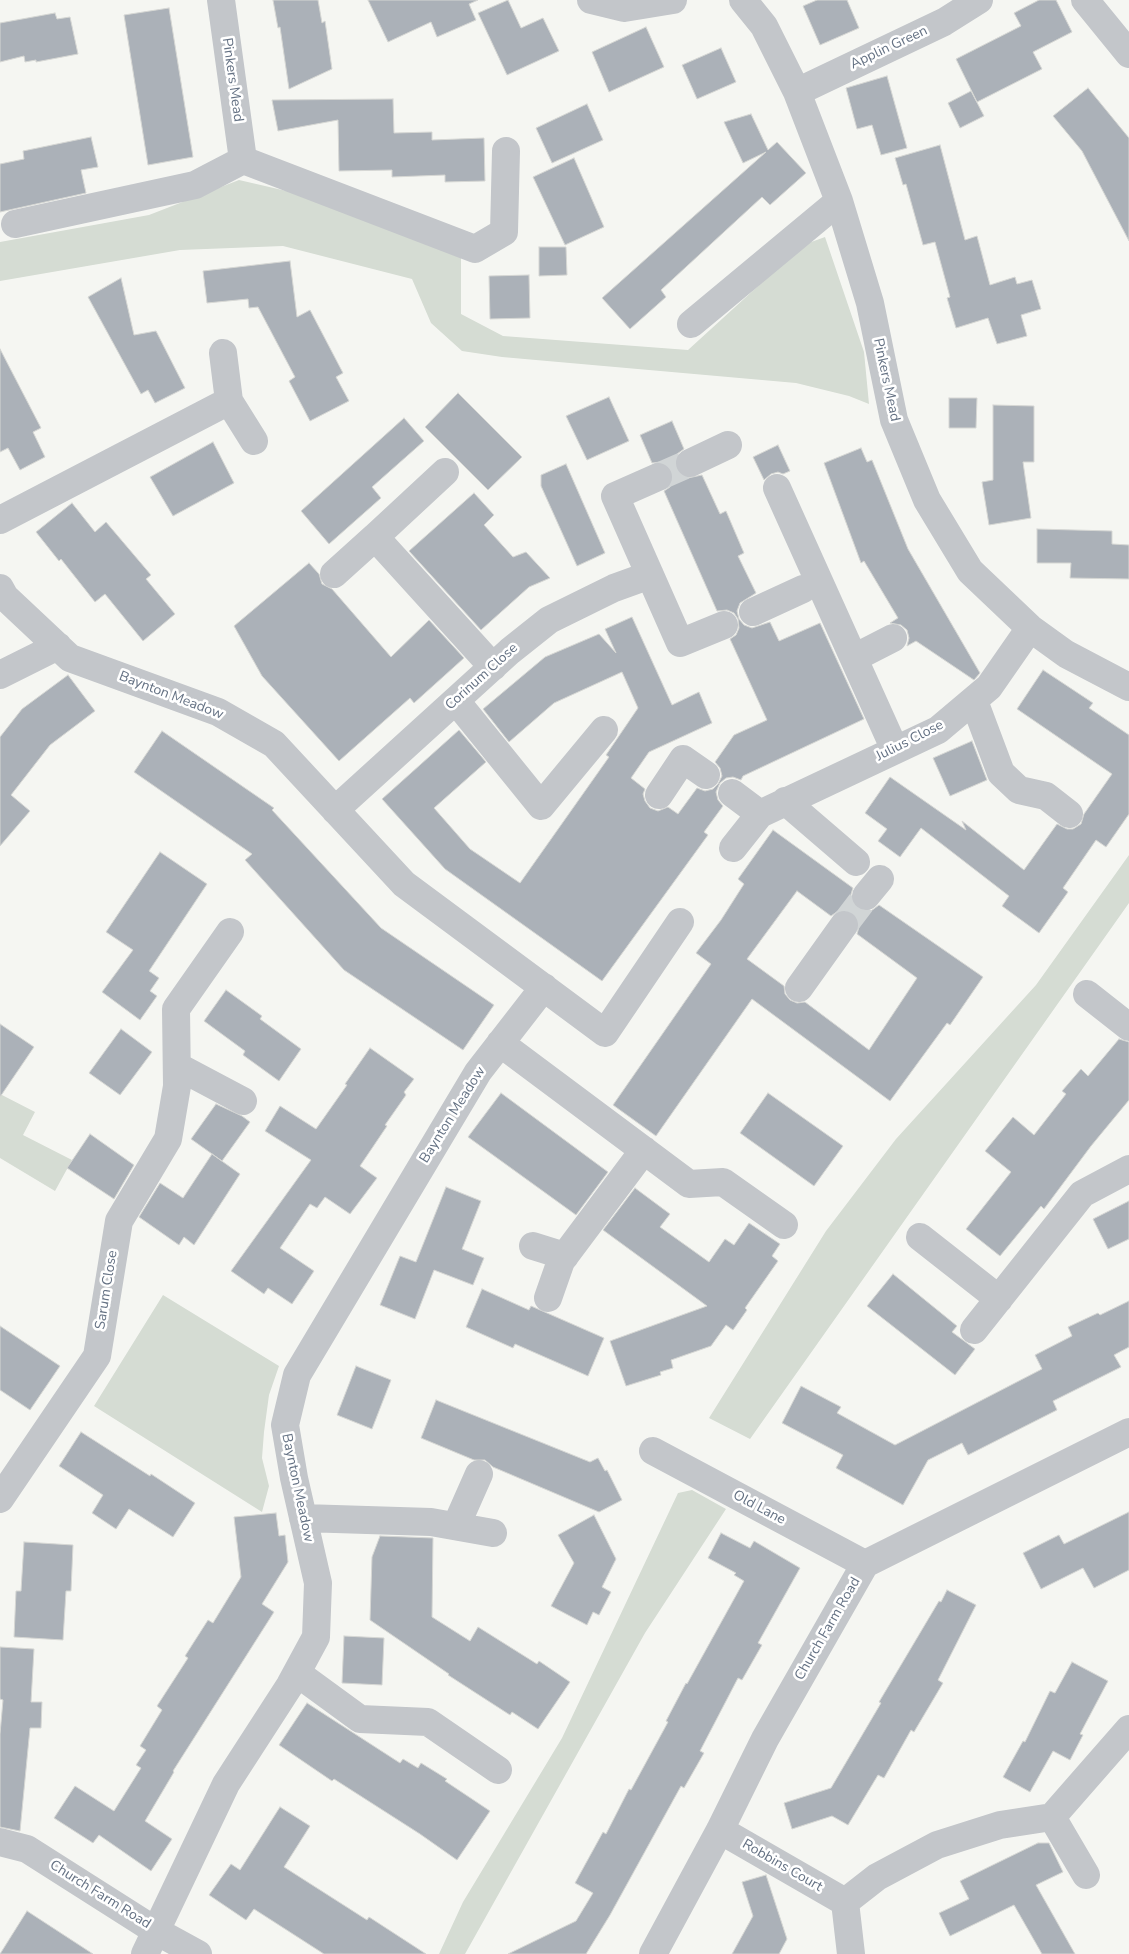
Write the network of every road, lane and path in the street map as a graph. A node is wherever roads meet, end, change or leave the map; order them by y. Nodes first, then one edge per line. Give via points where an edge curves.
1 (221, 0) edge
2 (591, 0) edge
3 (673, 0) edge
4 (743, 0) edge
5 (979, 0) edge
6 (1086, 0) edge
7 (1129, 54) edge
8 (797, 92) junction
9 (506, 152) dead end
10 (243, 160) junction
11 (839, 201) junction
12 (15, 224) dead end
13 (690, 324) dead end
14 (223, 353) dead end
15 (229, 400) junction
16 (254, 440) dead end
17 (728, 445) dead end
18 (690, 463) tunnel mouth
19 (446, 472) dead end
20 (658, 477) tunnel mouth
21 (777, 488) dead end
22 (0, 520) edge
23 (375, 537) junction
24 (334, 574) dead end
25 (650, 575) junction
26 (0, 588) edge
27 (803, 589) dead end
28 (753, 612) dead end
29 (724, 625) dead end
30 (1030, 628) junction
31 (893, 638) dead end
32 (58, 646) junction
33 (854, 658) junction
34 (493, 667) junction
35 (0, 675) edge
36 (1129, 687) edge
37 (456, 701) junction
38 (974, 701) junction
39 (604, 730) dead end
40 (895, 750) junction
41 (706, 774) dead end
42 (732, 793) dead end
43 (659, 795) dead end
44 (785, 801) junction
45 (335, 810) junction
46 (760, 814) junction
47 (1069, 814) dead end
48 (734, 848) dead end
49 (856, 862) dead end
50 (680, 922) dead end
51 (844, 925) tunnel mouth
52 (230, 932) dead end
53 (544, 987) junction
54 (799, 988) dead end
55 (1087, 994) dead end
56 (1129, 1027) edge
57 (500, 1043) junction
58 (177, 1066) junction
59 (243, 1101) dead end
60 (644, 1150) junction
61 (1129, 1169) edge
62 (784, 1225) dead end
63 (920, 1237) dead end
64 (533, 1246) dead end
65 (565, 1256) junction
66 (548, 1298) dead end
67 (999, 1299) junction
68 (974, 1330) dead end
69 (1129, 1432) edge
70 (653, 1451) dead end
71 (479, 1474) dead end
72 (0, 1499) edge
73 (303, 1518) junction
74 (456, 1526) junction
75 (492, 1533) dead end
76 (865, 1564) junction
77 (297, 1673) junction
78 (1129, 1729) edge
79 (498, 1770) dead end
80 (1052, 1817) junction
81 (720, 1830) junction
82 (0, 1842) edge
83 (1086, 1875) dead end
84 (845, 1902) junction
85 (151, 1943) edge
86 (198, 1954) edge
87 (653, 1954) edge
88 (852, 1954) edge

1 - 10 street, Pinkers Mead
2 - 3 street via 624,8
4 - 8 street, Pinkers Mead via 764,26
5 - 8 street, Applin Green via 944,22
6 - 7 street
8 - 11 street, Pinkers Mead
9 - 10 street via 504,232 475,249
10 - 12 street via 195,185
11 - 13 street
11 - 30 street, Pinkers Mead via 870,303 894,420 927,500 970,571
14 - 15 street
15 - 16 street
15 - 22 street
17 - 18 street
19 - 23 street
20 - 25 street via 615,496
21 - 33 street
23 - 24 street
23 - 34 street
25 - 29 street via 680,643
25 - 34 street, Corinum Close via 614,588 549,620
26 - 32 street, Baynton Meadow via 5,598
27 - 28 street
30 - 36 street, Pinkers Mead via 1066,654
30 - 38 street, Julius Close via 989,687
31 - 33 street
32 - 35 street
32 - 45 street, Baynton Meadow via 70,658 218,712 274,744
33 - 40 street
34 - 37 street, Corinum Close
37 - 39 street via 541,806
37 - 45 street, Corinum Close
38 - 40 street, Julius Close via 938,730
38 - 47 street via 1001,773 1019,790 1046,796
40 - 44 street, Julius Close
41 - 43 street via 683,759
42 - 46 street
44 - 46 street, Julius Close
44 - 49 street
45 - 53 street, Baynton Meadow via 404,884
46 - 48 street, Julius Close
50 - 53 street, Baynton Meadow via 605,1032
51 - 54 street
52 - 58 street, Sarum Close via 176,1009
53 - 57 street, Baynton Meadow
55 - 56 street
57 - 60 street
57 - 73 street, Baynton Meadow via 478,1072 297,1375 285,1426
58 - 59 street
58 - 72 street, Sarum Close via 168,1139 119,1221 96,1356
60 - 62 street via 690,1184 723,1182
60 - 65 street
61 - 67 street via 1082,1194
63 - 67 street
64 - 65 street
65 - 66 street
67 - 68 street
69 - 76 street, Church Farm Road
70 - 76 street, Old Lane
71 - 74 street
73 - 74 street via 431,1522
73 - 77 street, Baynton Meadow via 318,1583 316,1637
74 - 75 street
76 - 81 street, Church Farm Road via 766,1739
77 - 79 street via 360,1719 428,1722
77 - 85 street, Baynton Meadow via 226,1784
78 - 80 street
80 - 83 street
80 - 84 street via 1000,1825 937,1845 877,1877
81 - 84 street, Robbins Court
81 - 87 street, Church Farm Road
82 - 85 street, Church Farm Road via 27,1849
84 - 88 street
85 - 86 street, Church Farm Road

